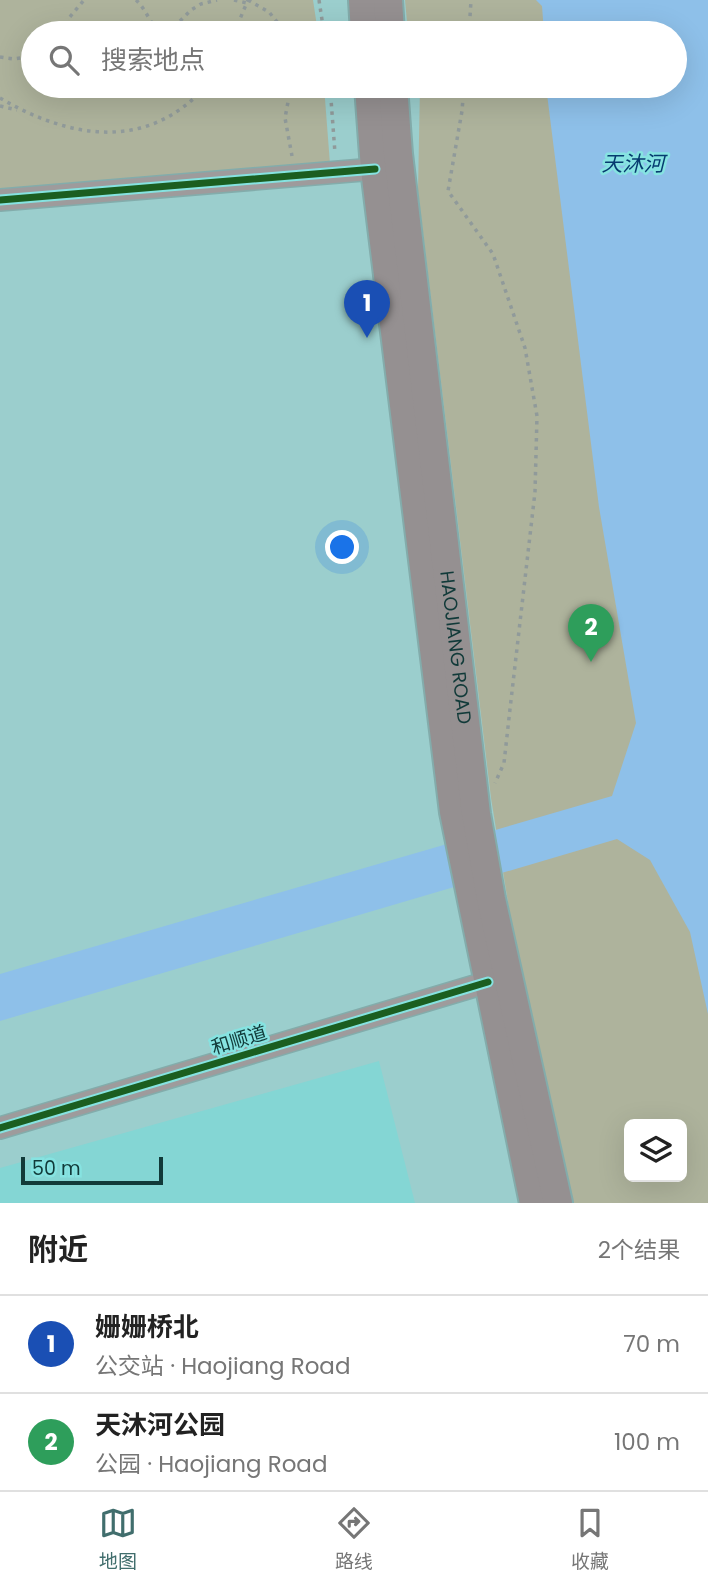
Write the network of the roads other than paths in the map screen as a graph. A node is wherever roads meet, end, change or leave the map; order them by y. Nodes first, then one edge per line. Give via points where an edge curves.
1 (363, 0) edge
2 (388, 0) edge
3 (364, 21) edge
4 (389, 21) edge
5 (370, 98) edge
6 (394, 98) edge
7 (375, 169) junction
8 (0, 200) edge
9 (465, 813) junction
10 (482, 908) junction
11 (488, 982) junction
12 (0, 1128) edge
13 (534, 1203) edge
14 (558, 1203) edge

1 - 3 main road
2 - 4 main road
5 - 7 main road, HAOJIANG ROAD
6 - 9 main road, HAOJIANG ROAD
7 - 8 street
7 - 9 main road, HAOJIANG ROAD
9 - 10 main road, HAOJIANG ROAD
10 - 11 main road, HAOJIANG ROAD
10 - 14 main road, HAOJIANG ROAD
11 - 12 street, 和顺道
11 - 13 main road, HAOJIANG ROAD

